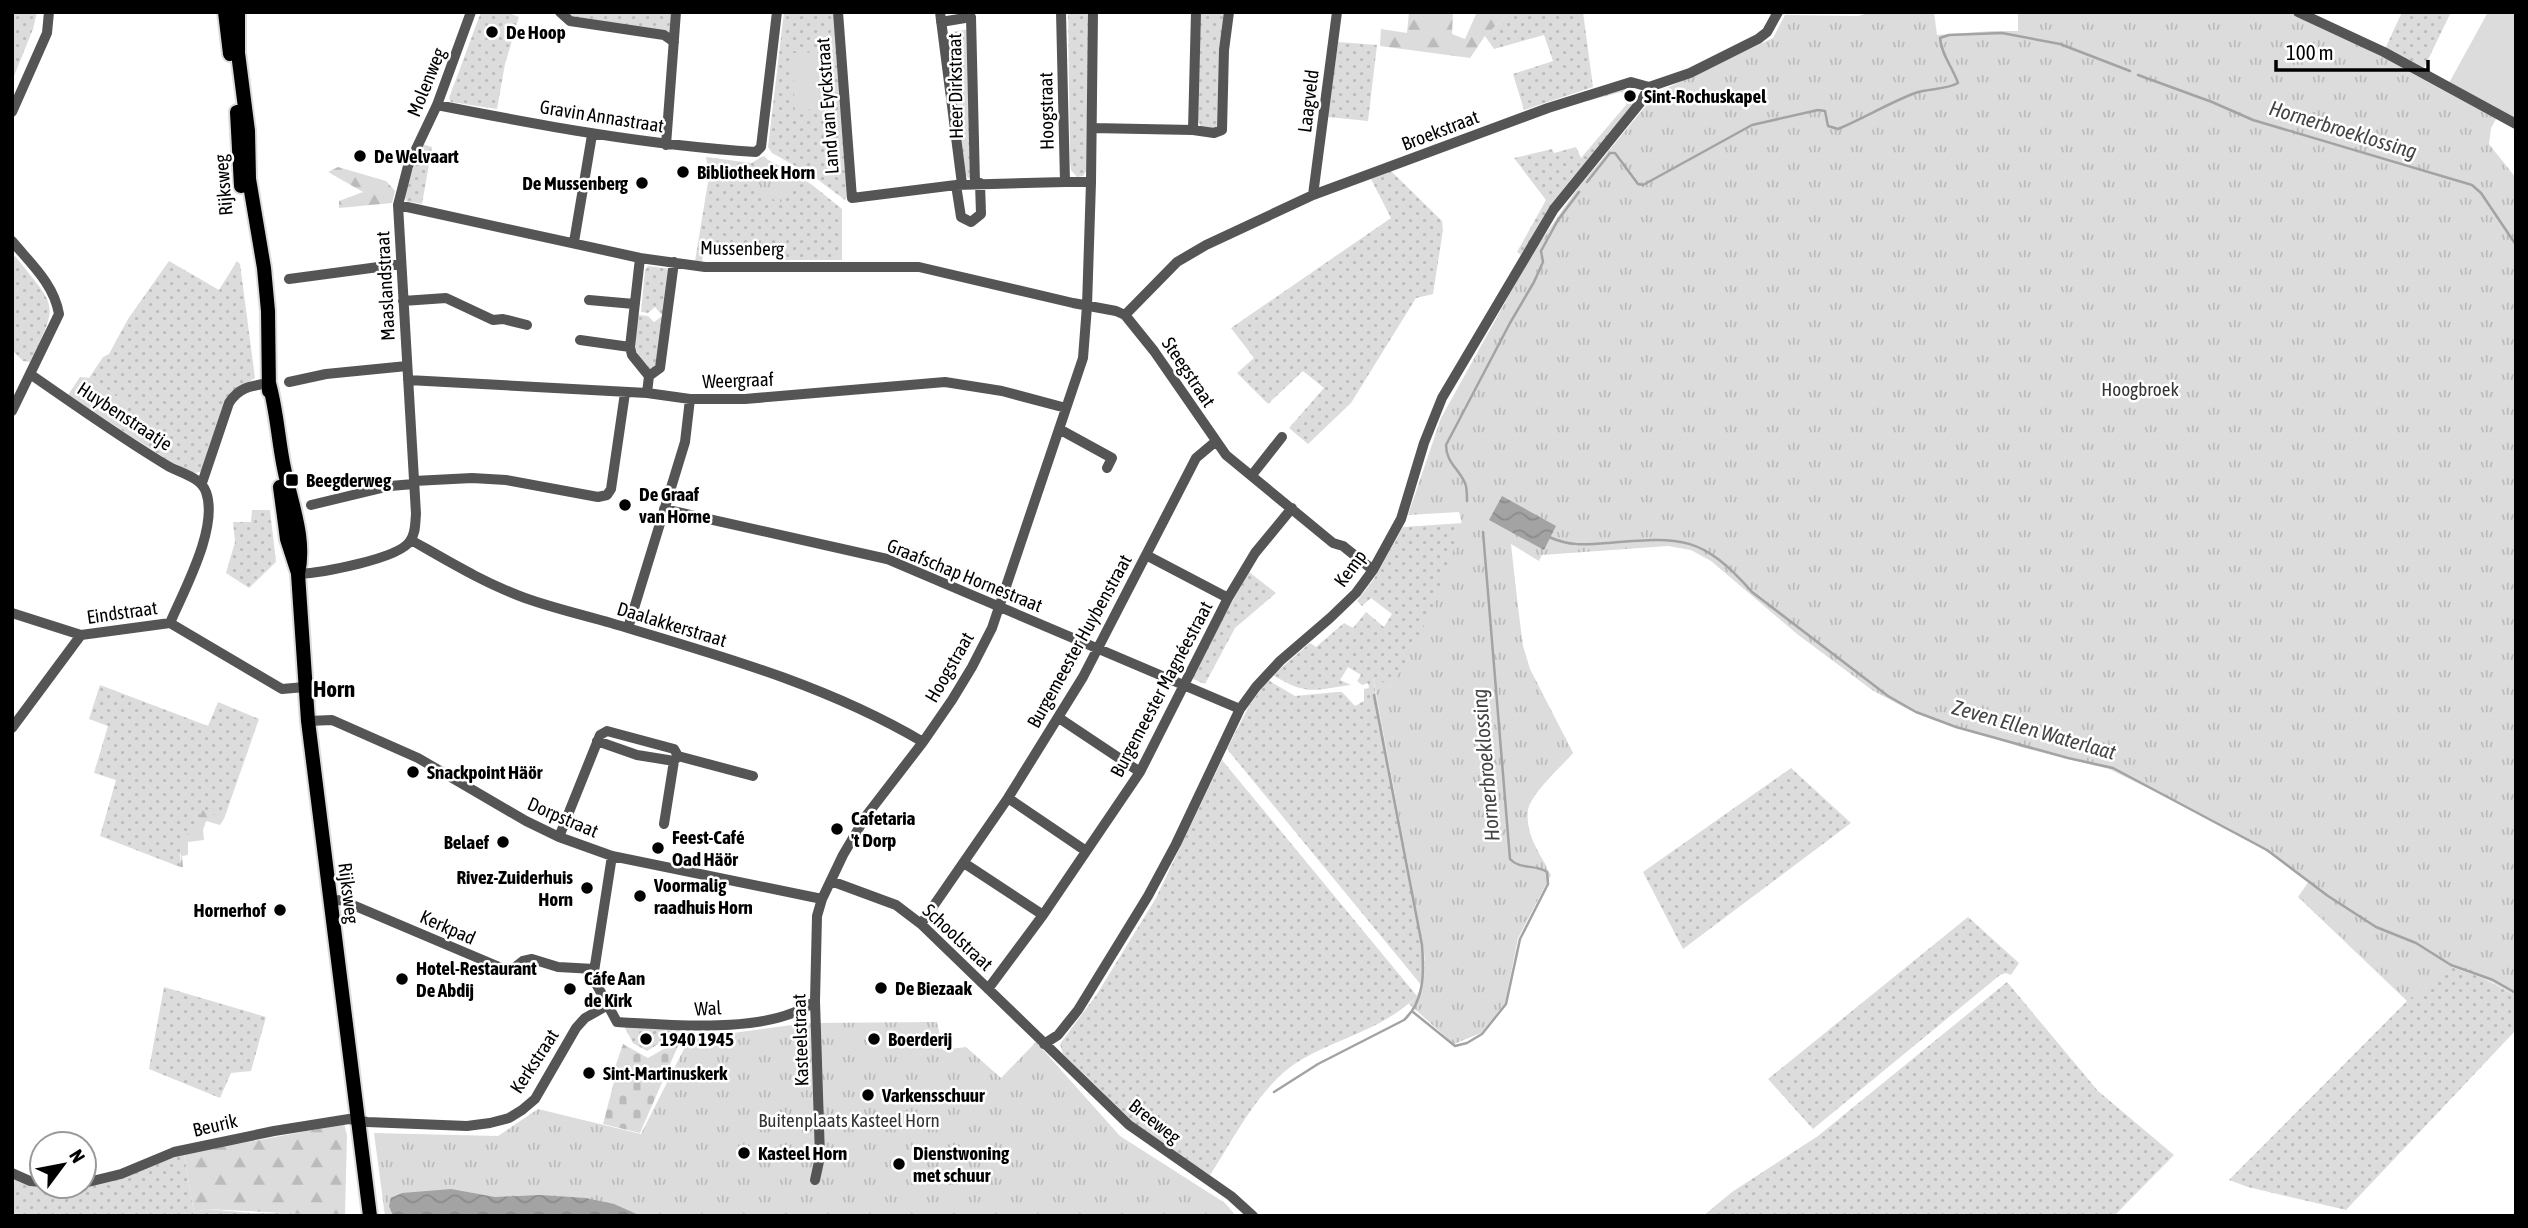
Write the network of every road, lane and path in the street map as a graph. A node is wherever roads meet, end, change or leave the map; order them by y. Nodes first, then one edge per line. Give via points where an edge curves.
1 (49, 12) edge
2 (225, 12) edge
3 (238, 12) edge
4 (471, 12) edge
5 (561, 12) edge
6 (676, 12) edge
7 (777, 12) edge
8 (838, 12) edge
9 (1061, 12) edge
10 (1093, 12) edge
11 (1196, 12) edge
12 (1229, 12) edge
13 (1337, 12) edge
14 (1778, 12) edge
15 (2298, 12) edge
16 (941, 17) edge
17 (674, 42) junction
18 (1649, 87) junction
19 (437, 105) junction
20 (12, 112) edge
21 (2516, 124) edge
22 (1092, 128) junction
23 (1193, 130) junction
24 (592, 135) junction
25 (666, 145) junction
26 (1065, 182) junction
27 (1091, 182) junction
28 (978, 183) junction
29 (959, 184) junction
30 (1313, 195) junction
31 (398, 205) junction
32 (12, 242) edge
33 (574, 242) junction
34 (640, 258) junction
35 (674, 262) junction
36 (401, 264) junction
37 (289, 279) dead end
38 (589, 300) dead end
39 (404, 301) junction
40 (634, 304) junction
41 (1087, 306) junction
42 (1125, 315) junction
43 (527, 325) dead end
44 (580, 340) dead end
45 (631, 347) junction
46 (268, 353) junction
47 (407, 366) junction
48 (30, 373) junction
49 (649, 376) junction
50 (408, 380) junction
51 (289, 382) dead end
52 (269, 383) junction
53 (625, 393) junction
54 (647, 393) junction
55 (690, 399) junction
56 (1066, 408) junction
57 (12, 411) edge
58 (1059, 429) junction
59 (1282, 437) dead end
60 (1215, 442) junction
61 (1107, 468) dead end
62 (1252, 475) junction
63 (202, 483) junction
64 (414, 483) junction
65 (311, 505) dead end
66 (1292, 508) junction
67 (664, 509) junction
68 (411, 540) junction
69 (1146, 555) junction
70 (1373, 570) junction
71 (298, 574) junction
72 (1228, 598) junction
73 (999, 608) junction
74 (12, 613) edge
75 (170, 623) junction
76 (628, 628) junction
77 (81, 635) junction
78 (1097, 648) junction
79 (1182, 685) junction
80 (305, 687) junction
81 (1240, 709) junction
82 (1059, 718) junction
83 (308, 721) junction
84 (12, 728) edge
85 (923, 743) junction
86 (676, 759) junction
87 (1140, 772) junction
88 (753, 776) dead end
89 (1008, 798) junction
90 (664, 824) dead end
91 (559, 837) junction
92 (1086, 851) junction
93 (612, 856) junction
94 (964, 863) junction
95 (831, 881) junction
96 (822, 899) junction
97 (335, 901) junction
98 (1043, 915) junction
99 (921, 924) junction
100 (594, 969) junction
101 (988, 989) junction
102 (815, 1001) junction
103 (607, 1005) junction
104 (1044, 1044) junction
105 (358, 1121) junction
106 (12, 1173) edge
107 (98, 1179) edge
108 (28, 1180) edge
109 (815, 1180) dead end
110 (370, 1216) edge
111 (1253, 1216) edge

1 - 20 street via 47,33
2 - 46 main road, Rijksweg via 238,168
3 - 46 main road, Rijksweg via 248,170 267,296
4 - 19 street, Molenweg
5 - 17 street via 570,21 664,35
6 - 17 street
7 - 25 street, Gravin Annastraat via 761,147 756,152
8 - 29 street, Land van Eyckstraat via 852,198
9 - 26 street, Hoogstraat
10 - 22 street, Hoogstraat
11 - 23 street
12 - 23 street via 1222,130
13 - 30 street, Laagveld
14 - 18 street, Broekstraat via 1768,32 1758,39 1690,73
15 - 21 street via 2384,52
16 - 28 street, Heer Dirkstraat via 971,17
16 - 29 street, Heer Dirkstraat
17 - 25 street
18 - 30 street, Broekstraat via 1631,82 1548,108
18 - 70 street, Kemp via 1554,209 1442,398 1401,519
19 - 24 street, Gravin Annastraat
19 - 31 street, Molenweg via 408,166
22 - 23 street
22 - 27 street, Hoogstraat
24 - 25 street, Gravin Annastraat
24 - 33 street
26 - 27 street
26 - 28 street
27 - 41 street, Hoogstraat
28 - 29 street
28 - 29 street, Heer Dirkstraat via 981,214 971,222 961,217
30 - 42 street, Broekstraat via 1177,262
31 - 33 street, Mussenberg
31 - 36 street, Maaslandstraat
32 - 48 street via 56,299 58,314
33 - 34 street, Mussenberg
34 - 35 street, Mussenberg
34 - 40 street
35 - 41 street, Mussenberg via 705,267 919,267
35 - 49 street via 660,368
36 - 37 street
36 - 39 street, Maaslandstraat
38 - 40 street
39 - 43 street via 446,298 493,320
39 - 47 street, Maaslandstraat
40 - 45 street
41 - 42 street
41 - 56 street, Hoogstraat via 1083,358
42 - 60 street, Steegstraat
44 - 45 street
45 - 49 street
46 - 52 main road, Rijksweg
47 - 50 street, Maaslandstraat
47 - 51 street, Maaslandstraat
48 - 57 street
48 - 63 street, Huybenstraatje
49 - 54 street
50 - 53 street, Weergraaf
50 - 64 street, Maaslandstraat
52 - 63 street via 236,393 229,403
52 - 71 main road, Rijksweg via 300,536
53 - 54 street, Weergraaf
53 - 64 street via 607,495 472,478
54 - 55 street, Weergraaf
55 - 56 street, Weergraaf via 745,399 945,382
55 - 67 street via 685,442
56 - 58 street, Hoogstraat
58 - 61 street via 1112,458
58 - 73 street, Hoogstraat
59 - 62 street
60 - 62 street, Steegstraat
60 - 69 street, Burgemeester Huybenstraat via 1196,458
62 - 66 street, Steegstraat
63 - 75 street via 209,508 203,546
64 - 65 street
64 - 68 street, Maaslandstraat via 416,514
66 - 70 street, Steegstraat
66 - 72 street, Burgemeester Magnéestraat via 1255,553
67 - 73 street, Graafschap Hornestraat via 887,559
67 - 76 street
68 - 71 street via 382,557
68 - 76 street, Daalakkerstraat via 524,598
69 - 72 street
69 - 78 street, Burgemeester Huybenstraat
70 - 81 street, Kemp via 1331,618 1280,661
71 - 80 main road, Rijksweg
72 - 79 street, Burgemeester Magnéestraat
73 - 78 street, Graafschap Hornestraat
73 - 85 street, Hoogstraat via 972,667
74 - 77 street, Eindstraat
75 - 77 street, Eindstraat
75 - 80 street, Eindstraat via 282,689
76 - 85 street, Daalakkerstraat via 842,699
77 - 84 street
78 - 79 street, Graafschap Hornestraat
78 - 82 street, Burgemeester Huybenstraat
79 - 81 street, Graafschap Hornestraat
79 - 87 street, Burgemeester Magnéestraat
80 - 83 main road, Rijksweg
81 - 104 street, Kemp via 1148,896 1078,1010 1058,1035
82 - 87 street
82 - 89 street, Burgemeester Huybenstraat
83 - 91 street, Dorpstraat via 332,720 418,758
83 - 97 main road, Rijksweg
85 - 95 street, Hoogstraat via 866,816
86 - 88 street
86 - 90 street
86 - 91 street via 637,754 597,741
87 - 92 street, Burgemeester Magnéestraat
89 - 92 street
89 - 94 street, Burgemeester Huybenstraat
91 - 93 street, Dorpstraat
92 - 98 street, Burgemeester Magnéestraat
93 - 96 street, Dorpstraat
93 - 100 street
94 - 98 street
94 - 99 street, Burgemeester Huybenstraat
95 - 96 street, Hoogstraat
95 - 99 street, Schoolstraat via 896,905
96 - 102 street, Kasteelstraat via 817,916
97 - 100 street, Kerkpad via 504,970 532,960
97 - 105 main road, Rijksweg
98 - 101 street, Burgemeester Magnéestraat
99 - 101 street, Schoolstraat
100 - 103 street via 593,978
101 - 104 street, Schoolstraat
102 - 103 street, Wal via 800,1012 694,1027 617,1022
102 - 109 street, Kasteelstraat via 820,1157
103 - 105 street, Kerkstraat via 576,1028 535,1099 509,1118 467,1126
104 - 111 street, Breeweg via 1129,1125
105 - 107 street, Beurik via 230,1139 174,1152
105 - 110 main road, Rijksweg
106 - 108 street

